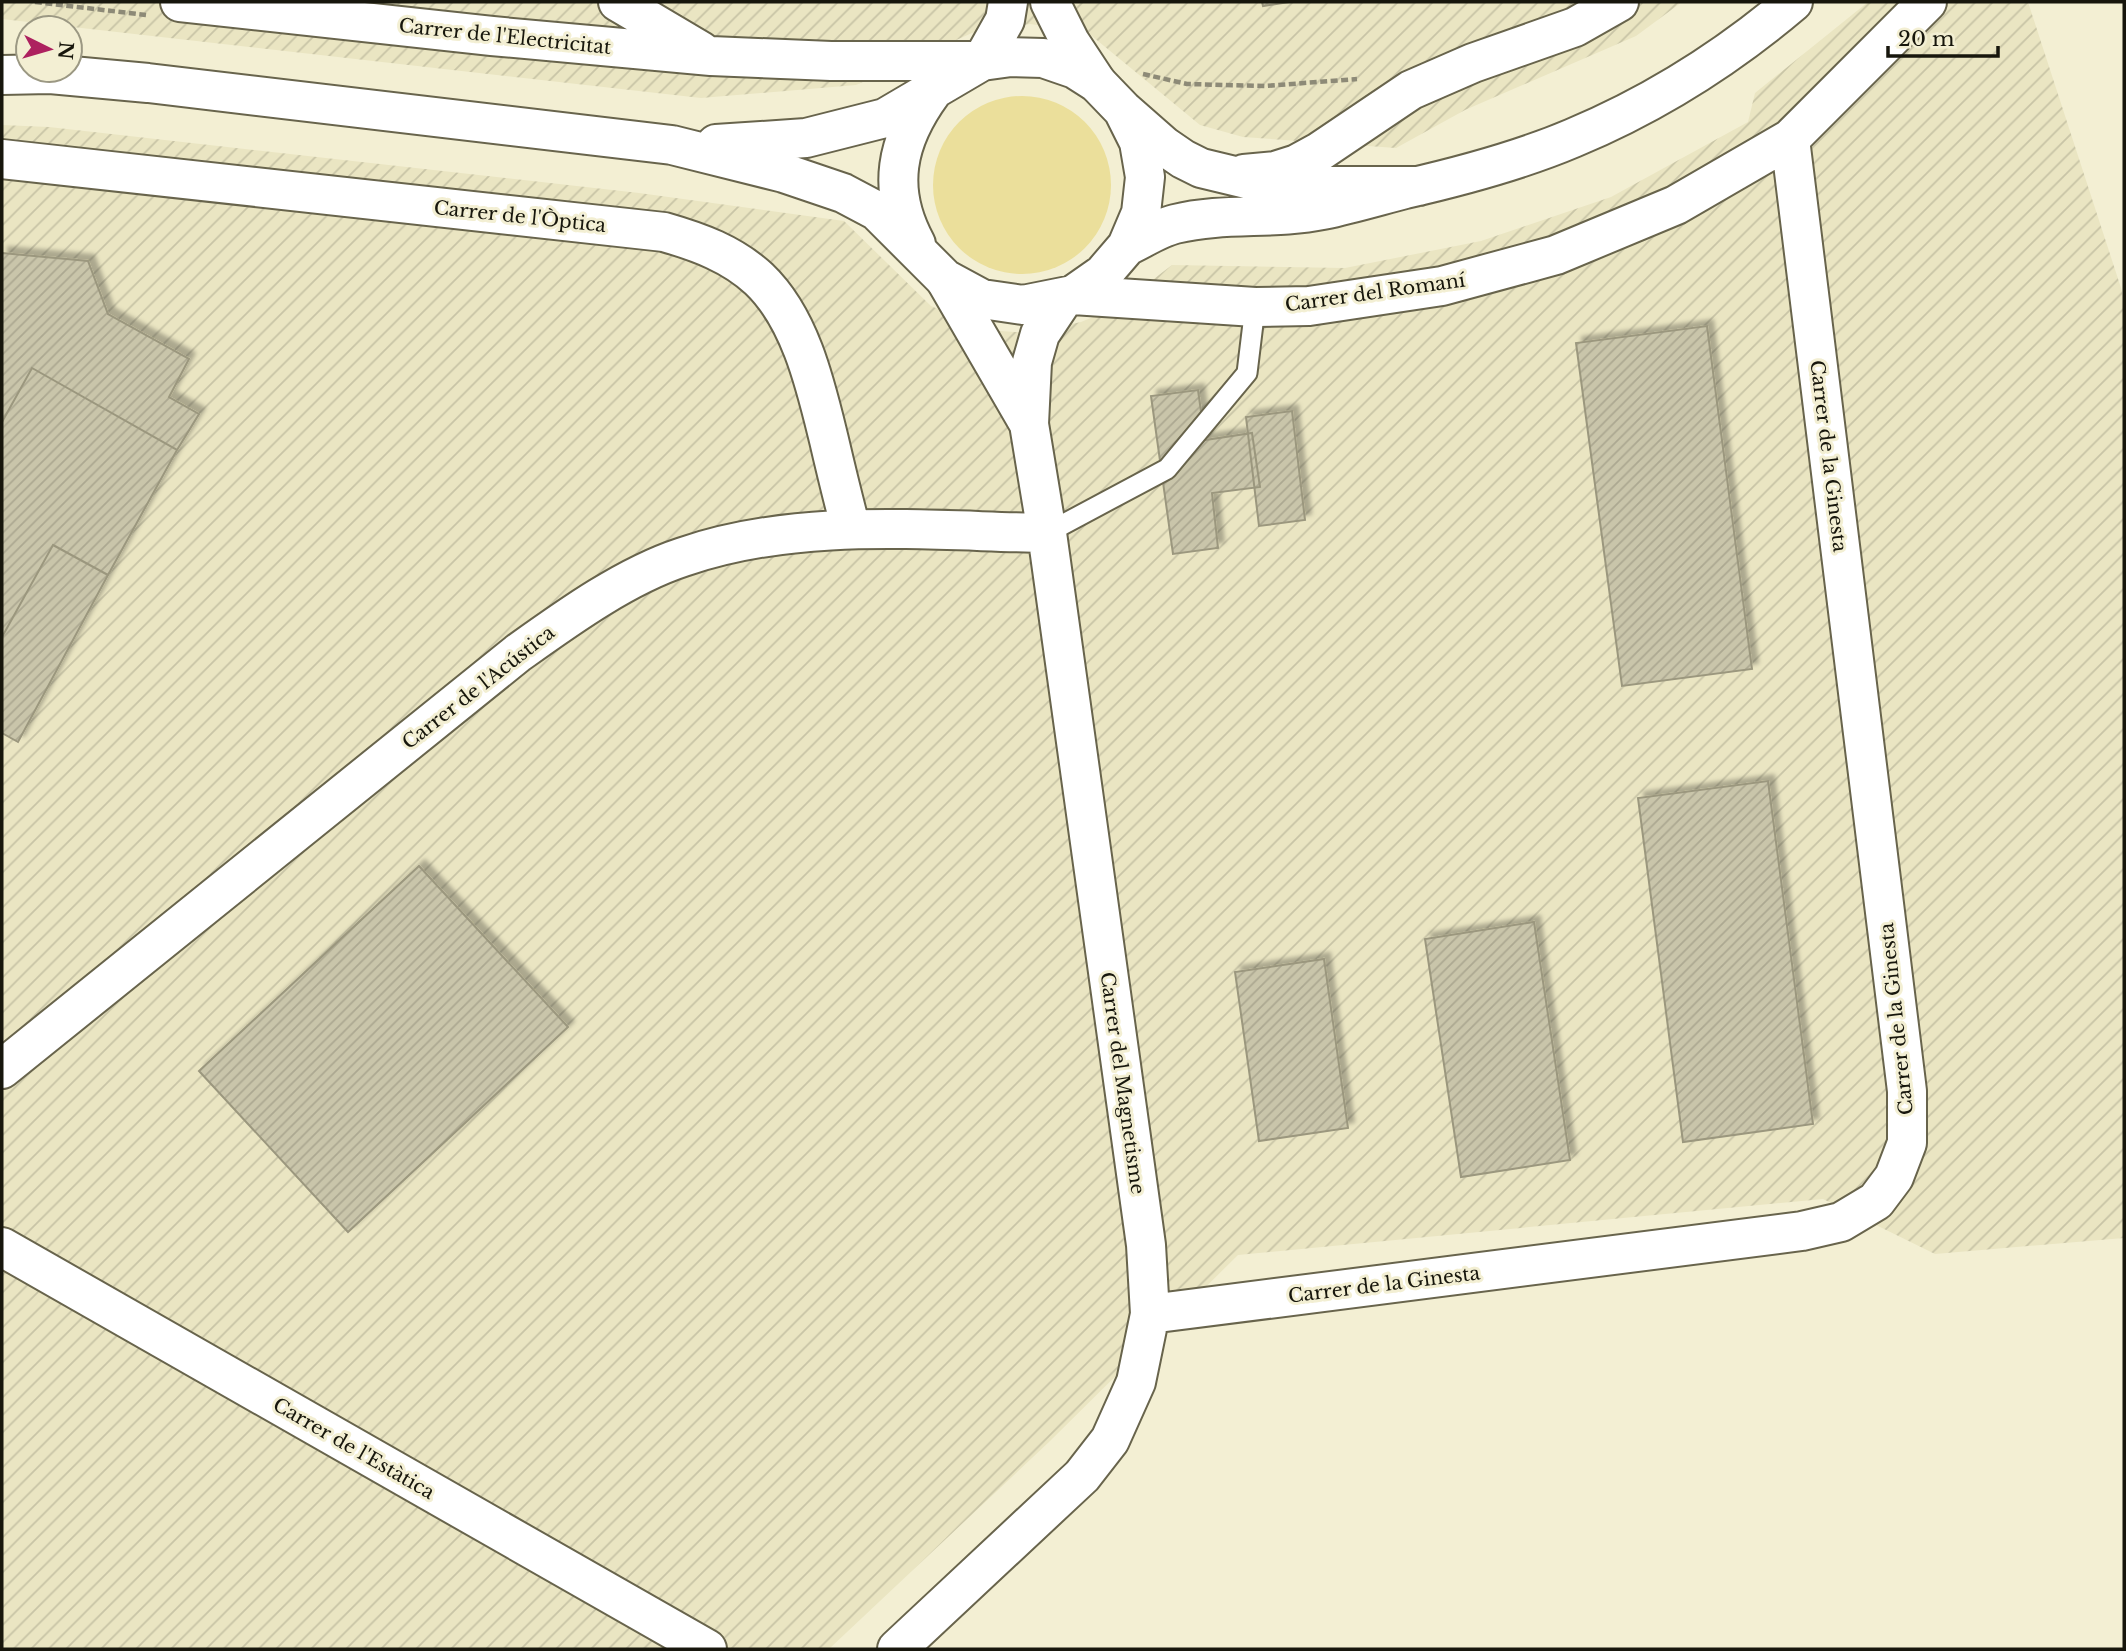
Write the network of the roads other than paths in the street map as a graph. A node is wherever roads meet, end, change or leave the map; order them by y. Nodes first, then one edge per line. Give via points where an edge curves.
1 (180, 2) edge
2 (618, 2) edge
3 (1008, 2) edge
4 (1051, 2) edge
5 (1619, 2) edge
6 (1793, 2) edge
7 (1927, 2) edge
8 (710, 56) junction
9 (831, 61) junction
10 (982, 61) junction
11 (2, 75) edge
12 (1097, 83) junction
13 (1123, 110) junction
14 (914, 113) junction
15 (1790, 139) junction
16 (672, 145) junction
17 (2, 159) edge
18 (1221, 175) junction
19 (1419, 186) junction
20 (1127, 246) junction
21 (934, 269) junction
22 (1068, 296) junction
23 (1255, 307) junction
24 (1030, 424) junction
25 (850, 529) junction
26 (1048, 533) junction
27 (2, 1069) edge
28 (2, 1247) edge
29 (1150, 1314) junction
30 (706, 1649) edge
31 (897, 1649) edge

1 - 8 street, Carrer de l'Electricitat
2 - 8 street
3 - 10 street via 1005,20
4 - 12 street
5 - 18 street via 1574,27 1411,90 1297,164 1275,171
6 - 19 street via 1726,52 1628,112 1504,164
7 - 15 street, Carrer del Romaní
8 - 9 street, Carrer de l'Electricitat
9 - 10 street, Carrer de l'Electricitat
9 - 14 street, Carrer de l'Electricitat via 882,78
10 - 12 street via 1043,58
10 - 14 street via 958,73
11 - 16 street via 50,74 148,83
12 - 13 street
13 - 18 street via 1182,159
13 - 20 street via 1139,142 1145,177 1141,213
14 - 16 street via 806,138
14 - 21 street via 897,183 904,222
15 - 23 street, Carrer del Romaní via 1676,205 1556,255 1442,286 1309,306
15 - 29 street, Carrer de la Ginesta via 1907,1091 1907,1143 1894,1177 1876,1201 1841,1222 1802,1231
16 - 21 street via 843,193 877,211
17 - 25 street, Carrer de l'Òptica via 664,232 703,244 760,280 797,337 811,373
18 - 19 street via 1314,186
19 - 20 street via 1321,210 1206,218 1172,225
20 - 22 street via 1103,274
21 - 22 street via 982,299 1023,305
21 - 24 street, Carrer del Magnetisme
22 - 23 street, Carrer del Romaní
22 - 24 street, Carrer del Magnetisme via 1040,334 1032,362
23 - 26 lane via 1247,373 1167,469
24 - 26 street, Carrer del Magnetisme
25 - 26 street, Carrer de l'Acústica
25 - 27 street, Carrer de l'Acústica via 729,543 681,557 577,611 518,653
26 - 29 street, Carrer del Magnetisme via 1146,1245
28 - 30 street, Carrer de l'Estàtica
29 - 31 street, Carrer del Magnetisme via 1136,1382 1110,1440 1082,1476

